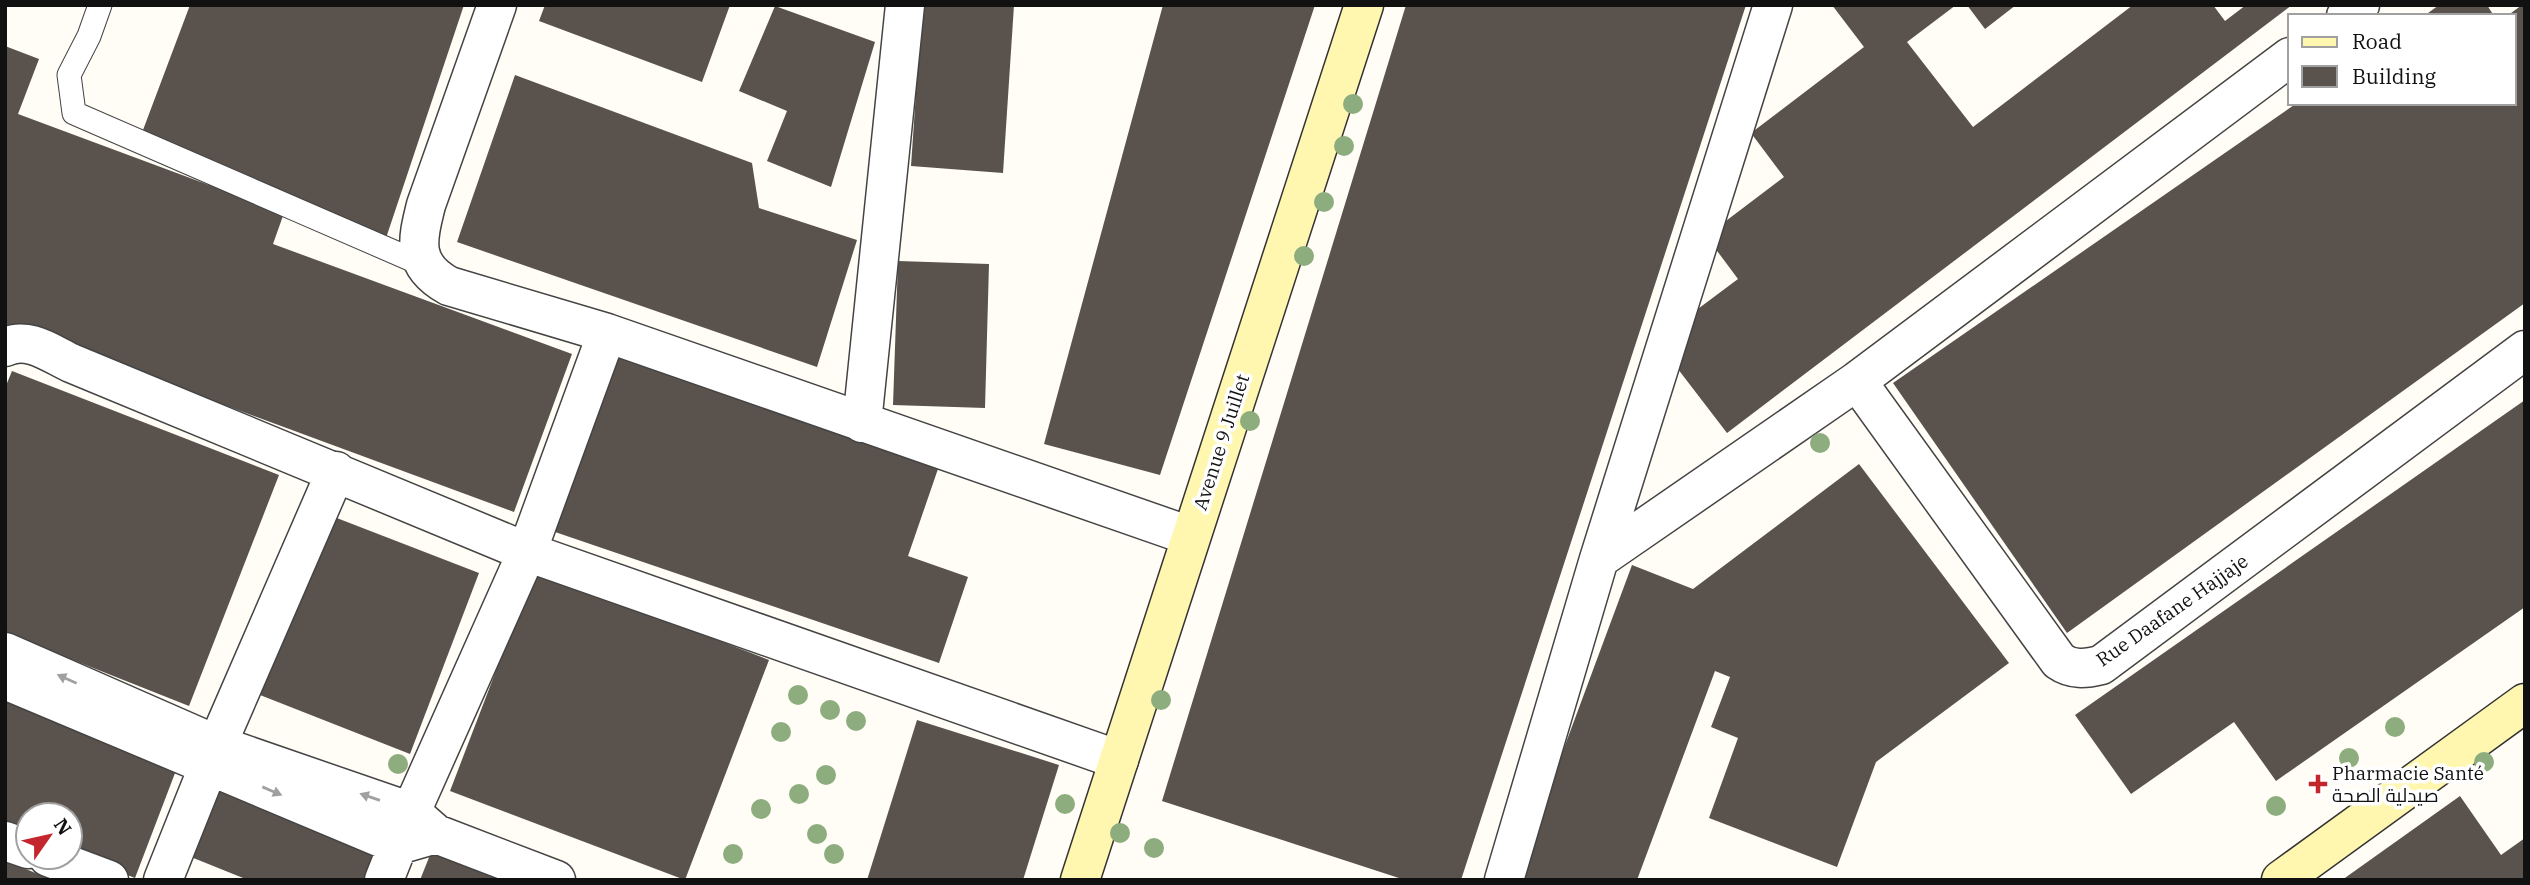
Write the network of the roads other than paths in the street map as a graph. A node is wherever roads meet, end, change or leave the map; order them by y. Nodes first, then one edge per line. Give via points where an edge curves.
1 (100, 5) edge
2 (497, 5) edge
3 (905, 5) edge
4 (1364, 5) edge
5 (1773, 5) edge
6 (2288, 58) edge
7 (424, 265) junction
8 (607, 333) junction
9 (5, 347) edge
10 (2525, 351) edge
11 (1857, 381) junction
12 (862, 423) junction
13 (336, 471) junction
14 (1190, 536) junction
15 (527, 552) junction
16 (1599, 559) junction
17 (5, 652) edge
18 (5, 680) edge
19 (2525, 703) edge
20 (213, 755) junction
21 (1119, 760) junction
22 (415, 830) junction
23 (84, 871) edge
24 (109, 880) edge
25 (163, 880) edge
26 (384, 880) edge
27 (556, 880) edge
28 (1080, 880) edge
29 (1504, 880) edge
30 (2281, 880) edge

1 - 7 lane via 69,75 74,113
2 - 7 street via 426,205 419,247
3 - 12 street
4 - 14 street, Avenue 9 Juillet
5 - 16 street
6 - 11 street
7 - 8 street via 449,286
8 - 12 street
8 - 15 street
9 - 13 street via 17,342 33,345
10 - 11 street, Rue Daafane Hajjaje via 2101,665 2085,669 2059,662
11 - 16 street
12 - 14 street
13 - 15 street
13 - 20 street
14 - 21 street, Avenue 9 Juillet
15 - 21 street
15 - 22 street
16 - 29 street
20 -> 17 street
18 - 20 street
19 - 30 street
20 - 22 street
20 - 25 street
21 - 28 street, Avenue 9 Juillet
22 - 26 street
22 - 27 street
23 - 24 street

